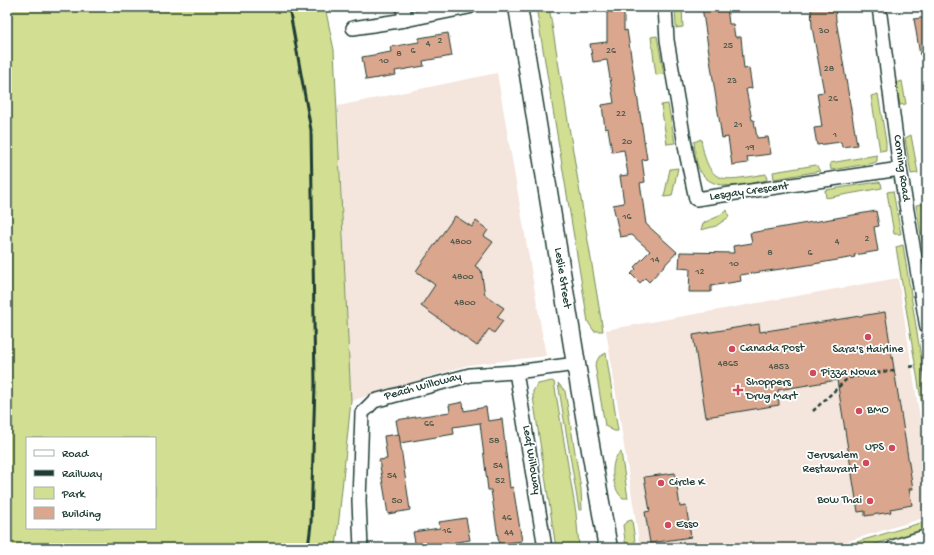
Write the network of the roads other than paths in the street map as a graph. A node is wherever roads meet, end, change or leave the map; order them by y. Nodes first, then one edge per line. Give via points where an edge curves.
1 (403, 7) edge
2 (469, 7) edge
3 (518, 7) edge
4 (665, 7) edge
5 (879, 7) edge
6 (405, 20) junction
7 (353, 28) dead end
8 (900, 169) junction
9 (927, 323) edge
10 (576, 364) junction
11 (516, 372) junction
12 (927, 538) edge
13 (361, 548) edge
14 (545, 548) edge
15 (608, 548) edge
16 (894, 548) edge

1 - 6 street
2 - 6 street
3 - 10 main road, Leslie Street
4 - 8 street, Lesgay Crescent via 667,40 696,199
5 - 8 street, Corning Road
6 - 7 street
8 - 9 street, Corning Road
10 - 11 street, Peach Willoway
10 - 15 main road, Leslie Street
11 - 13 street, Peach Willoway via 470,374 374,401 362,412 359,501
11 - 14 street, Leaf Willoway
12 - 16 street

